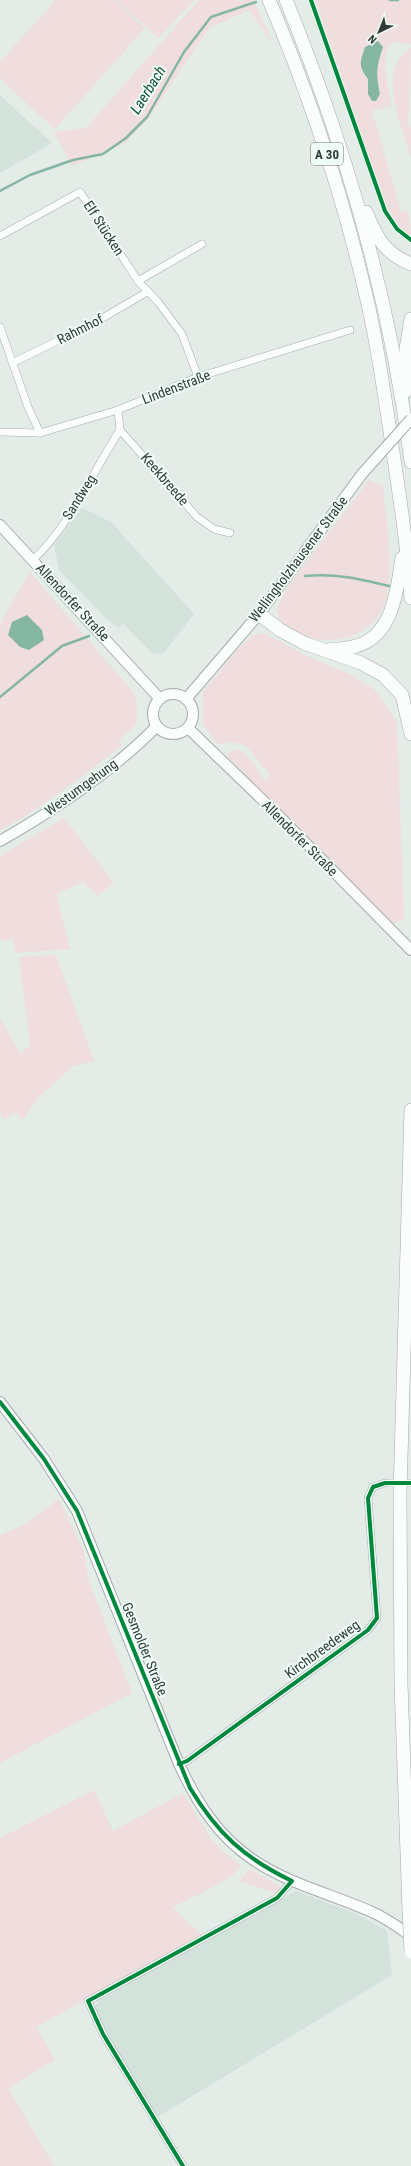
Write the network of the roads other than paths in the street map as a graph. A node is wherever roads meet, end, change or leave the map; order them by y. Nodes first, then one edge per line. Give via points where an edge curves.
1 (269, 0) edge
2 (286, 0) edge
3 (345, 164) junction
4 (0, 236) edge
5 (202, 244) dead end
6 (411, 264) edge
7 (138, 281) junction
8 (147, 292) junction
9 (411, 319) edge
10 (0, 327) edge
11 (350, 330) dead end
12 (12, 363) junction
13 (198, 377) junction
14 (118, 410) junction
15 (408, 419) edge
16 (120, 430) junction
17 (0, 432) edge
18 (40, 433) junction
19 (411, 462) edge
20 (0, 525) edge
21 (230, 533) dead end
22 (405, 537) junction
23 (33, 560) junction
24 (411, 598) edge
25 (259, 614) junction
26 (324, 650) junction
27 (160, 699) junction
28 (186, 699) junction
29 (157, 726) junction
30 (188, 728) junction
31 (411, 734) edge
32 (0, 841) edge
33 (411, 950) edge
34 (411, 1110) edge
35 (0, 1402) edge
36 (385, 1483) tunnel mouth
37 (179, 1764) junction
38 (292, 1881) junction
39 (411, 1936) edge
40 (411, 1952) edge
41 (183, 2166) edge

1 - 22 highway, A 30 via 295,60 322,138 360,276 382,376
2 - 3 highway, A 30 via 324,99
3 - 6 highway via 375,236 381,245
3 - 15 highway, A 30 via 369,251
4 - 7 street, Elf Stücken via 80,192
5 - 7 street
7 - 8 street, Elf Stücken
8 - 12 street, Rahmhof via 94,323
8 - 13 street, Elf Stücken via 158,302 182,334
9 - 15 highway via 406,349
10 - 12 street
11 - 13 street, Lindenstraße
12 - 18 street
13 - 14 street, Lindenstraße
14 - 16 street
14 - 18 street, Lindenstraße
15 - 19 highway, A 30
15 - 25 main road, Wellingholzhausener Straße, bridge via 362,474
16 - 21 street, Keekbreede via 197,517 214,529
16 - 23 street, Sandweg via 78,501 45,548
17 - 18 street, Lindenstraße
20 - 23 main road, Allendorfer Straße
22 - 24 highway, A 30
22 - 26 highway via 397,591 389,618 371,640 356,646
23 - 27 main road, Allendorfer Straße
25 - 26 highway via 280,630
25 - 28 main road, Wellingholzhausener Straße
26 - 31 highway via 361,663 382,675 402,695
27 - 28 main road via 176,695
27 - 29 main road via 153,715
28 - 30 main road via 193,713
29 - 30 main road via 162,731 176,734
29 - 32 main road, Westumgehung via 112,766 72,796
30 - 33 main road, Allendorfer Straße
34 - 40 highway, bridge via 400,1493 401,1683
35 - 37 main road, Gesmolder Straße via 44,1459 77,1511
36 - 37 street, Kirchbreedeweg via 373,1487 368,1498 377,1618 368,1630 187,1761
37 - 38 main road, Gesmolder Straße via 190,1788 220,1832 252,1859
38 - 39 main road, Gesmolder Straße via 372,1912
38 - 41 street via 277,1898 88,2002 103,2034

